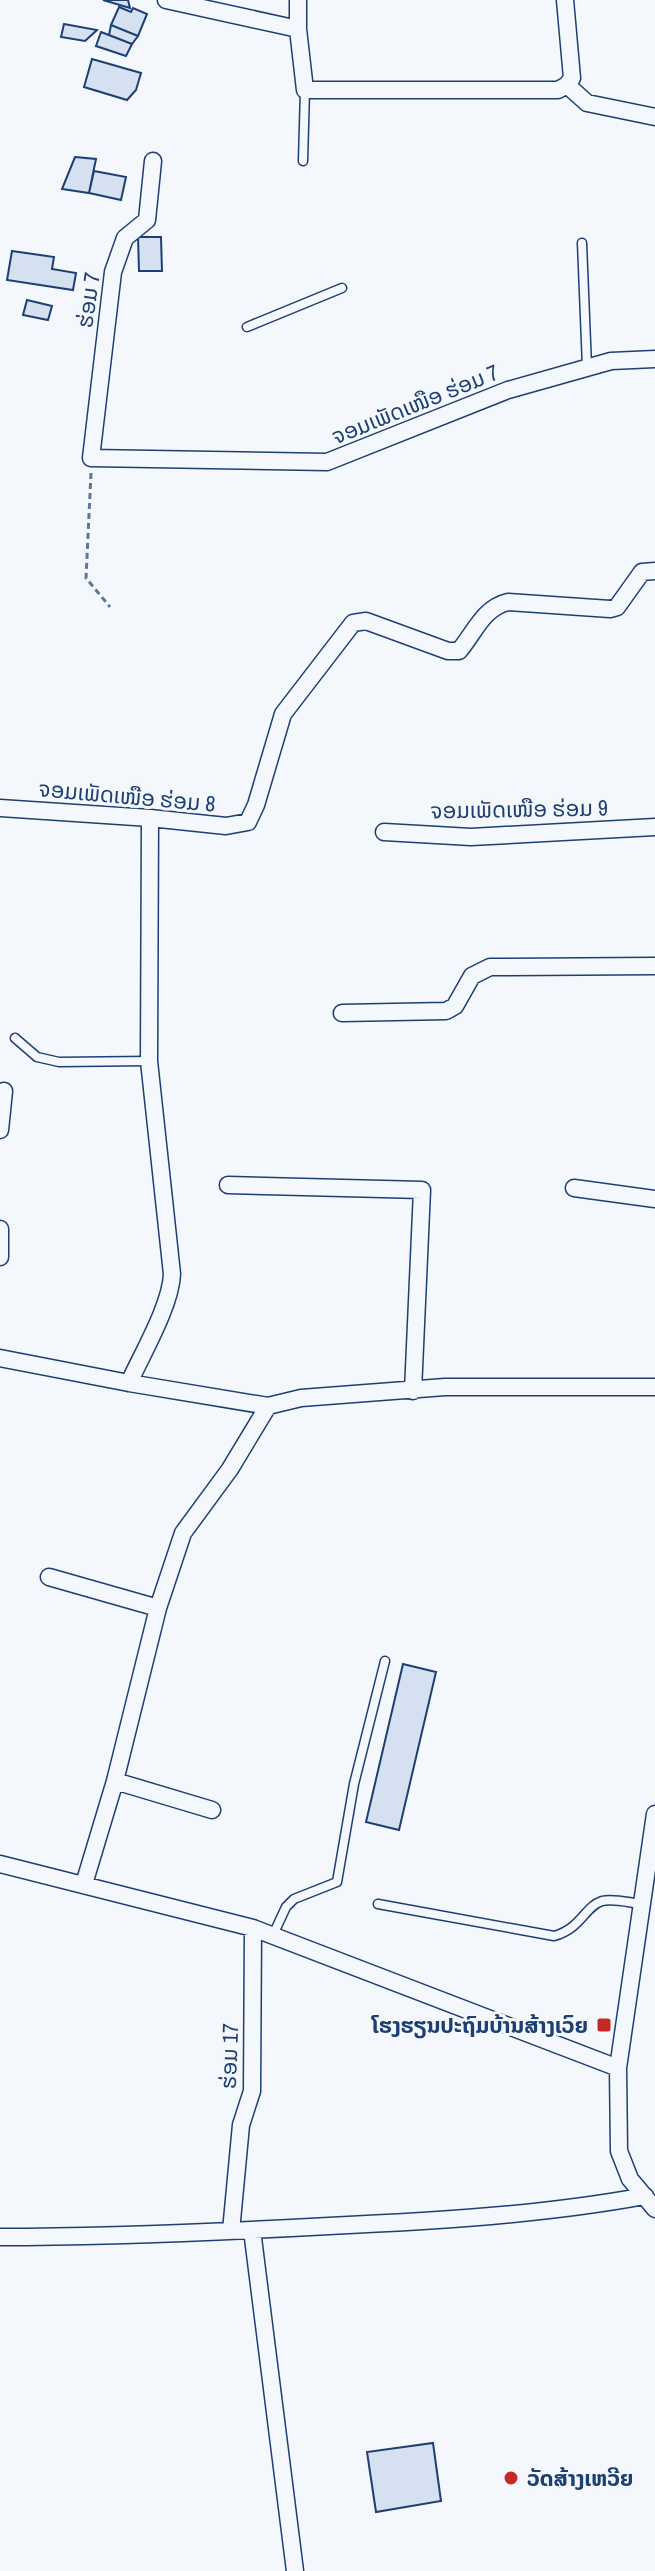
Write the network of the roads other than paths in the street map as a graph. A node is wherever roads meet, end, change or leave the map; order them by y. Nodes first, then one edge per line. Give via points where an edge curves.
1 (166, 0) edge
2 (298, 0) edge
3 (565, 0) edge
4 (298, 29) junction
5 (567, 85) junction
6 (305, 90) junction
7 (655, 117) edge
8 (153, 161) dead end
9 (303, 161) dead end
10 (582, 243) dead end
11 (342, 288) dead end
12 (247, 327) dead end
13 (655, 359) edge
14 (587, 367) junction
15 (91, 458) joint
16 (655, 571) edge
17 (0, 808) edge
18 (150, 818) junction
19 (655, 827) edge
20 (384, 832) dead end
21 (655, 966) edge
22 (342, 1013) dead end
23 (15, 1038) dead end
24 (149, 1061) junction
25 (4, 1091) dead end
26 (0, 1130) edge
27 (228, 1185) dead end
28 (574, 1188) dead end
29 (655, 1199) edge
30 (0, 1229) edge
31 (0, 1257) edge
32 (0, 1358) edge
33 (129, 1383) junction
34 (655, 1387) edge
35 (413, 1391) junction
36 (268, 1406) junction
37 (49, 1577) dead end
38 (158, 1608) junction
39 (385, 1661) dead end
40 (115, 1781) junction
41 (212, 1810) dead end
42 (655, 1814) edge
43 (0, 1864) edge
44 (652, 1866) edge
45 (84, 1884) junction
46 (378, 1904) dead end
47 (643, 1904) junction
48 (253, 1928) junction
49 (272, 1936) junction
50 (618, 2068) junction
51 (650, 2202) edge
52 (252, 2230) junction
53 (231, 2231) junction
54 (0, 2237) edge
55 (295, 2571) edge

1 - 4 street
2 - 4 street
3 - 5 street via 572,78
4 - 6 street
5 - 6 street via 558,90
5 - 7 street via 587,103
6 - 9 lane
8 - 15 street, ຮ່ອມ 7 via 147,220 125,238 113,272
10 - 14 lane
11 - 12 lane
13 - 14 street, ຈອມເພັດເໜືອ ຮ່ອມ 7
14 - 15 street, ຈອມເພັດເໜືອ ຮ່ອມ 7 via 508,390 327,462
16 - 18 street, ຈອມເພັດເໜືອ ຮ່ອມ 8 via 642,572 610,609 497,605 459,651 366,621 353,623 283,714 248,822 226,826
17 - 18 street, ຈອມເພັດເໜືອ ຮ່ອມ 8
18 - 24 street
19 - 20 street, ຈອມເພັດເໜືອ ຮ່ອມ 9 via 471,837
21 - 22 street via 490,967 472,976 455,1006 446,1011
23 - 24 lane via 37,1057 59,1062
24 - 33 street via 172,1282
25 - 26 street
27 - 35 street via 422,1190
28 - 29 street
30 - 31 street
32 - 33 street
33 - 36 street
34 - 35 street
35 - 36 street via 301,1398
36 - 38 street via 183,1533
37 - 38 street
38 - 40 street
39 - 49 lane via 354,1784 337,1882 294,1899
40 - 41 street
40 - 45 street
42 - 44 street
43 - 45 street
44 - 47 street
45 - 48 street
46 - 47 lane via 554,1936 575,1927 595,1904 606,1900
47 - 50 street
48 - 49 street
48 - 53 street, ຮ່ອມ 17 via 252,2091 241,2125
49 - 50 street
50 - 51 street via 619,2151 630,2179
51 - 52 street
52 - 53 street
52 - 55 street
53 - 54 street

